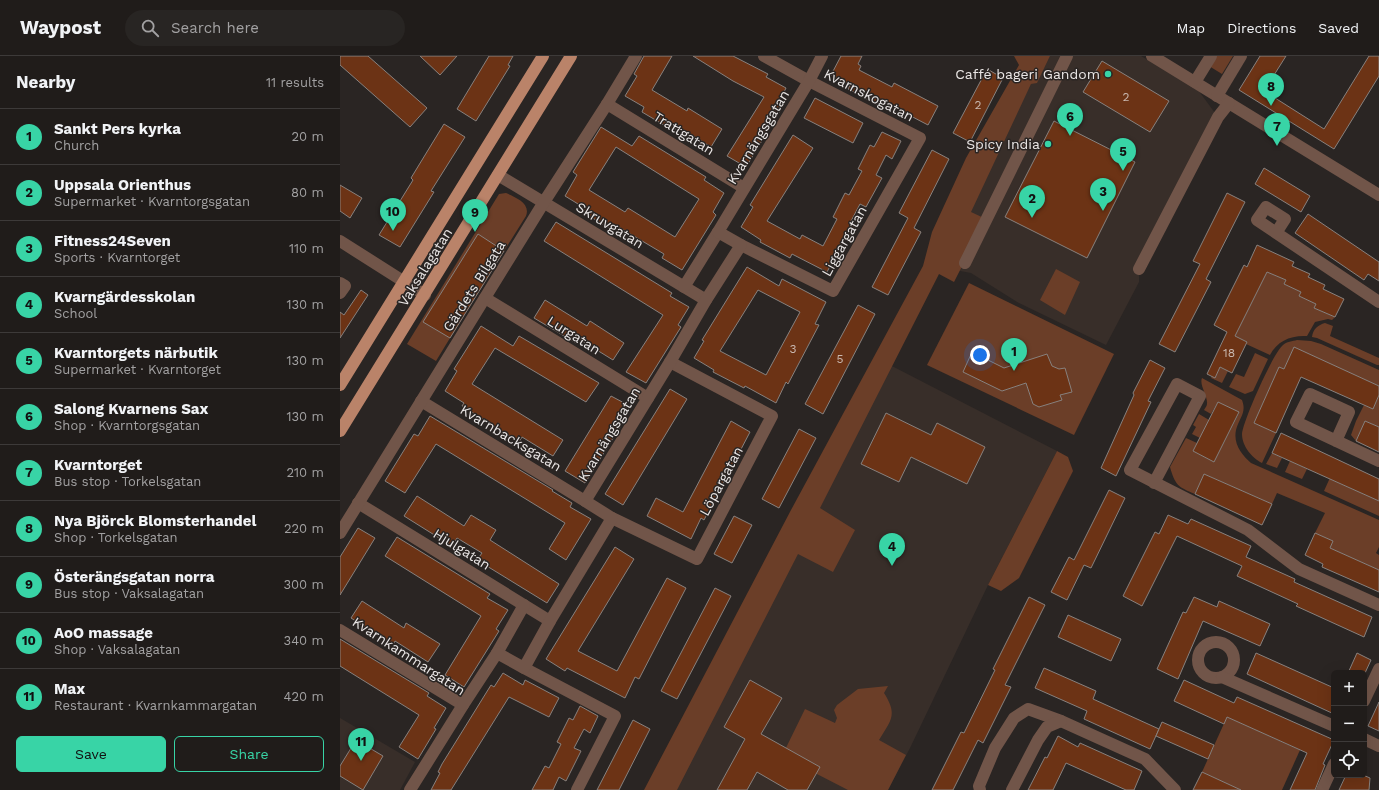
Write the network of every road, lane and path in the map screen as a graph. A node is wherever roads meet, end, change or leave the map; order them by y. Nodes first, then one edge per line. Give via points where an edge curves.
1 (543, 56) edge
2 (571, 56) edge
3 (636, 56) edge
4 (764, 56) edge
5 (822, 56) edge
6 (1067, 56) edge
7 (1152, 56) edge
8 (1212, 56) edge
9 (1241, 56) edge
10 (809, 81) junction
11 (1195, 82) junction
12 (1217, 96) junction
13 (1229, 103) junction
14 (607, 104) junction
15 (920, 138) joint
16 (498, 175) junction
17 (744, 188) junction
18 (1379, 195) edge
19 (544, 202) junction
20 (718, 232) junction
21 (1276, 233) dead end
22 (340, 241) edge
23 (741, 245) junction
24 (965, 263) dead end
25 (1139, 269) dead end
26 (404, 282) junction
27 (340, 283) edge
28 (684, 287) junction
29 (340, 293) edge
30 (425, 295) junction
31 (485, 298) junction
32 (706, 300) junction
33 (1379, 302) edge
34 (670, 362) junction
35 (340, 385) edge
36 (648, 398) junction
37 (421, 401) junction
38 (340, 431) edge
39 (1336, 441) junction
40 (1379, 461) edge
41 (1154, 483) junction
42 (585, 501) junction
43 (358, 503) junction
44 (612, 518) junction
45 (340, 533) edge
46 (524, 605) junction
47 (1379, 605) edge
48 (550, 621) junction
49 (340, 630) edge
50 (497, 653) junction
51 (524, 668) junction
52 (1379, 669) edge
53 (1222, 677) dead end
54 (1367, 694) edge
55 (462, 705) junction
56 (1060, 721) junction
57 (1331, 725) edge
58 (1367, 740) edge
59 (1379, 746) edge
60 (1331, 770) edge
61 (410, 790) edge
62 (577, 790) edge
63 (980, 790) edge
64 (1012, 790) edge
65 (1175, 790) edge
66 (1322, 790) edge

1 - 26 main road, Vaksalagatan
2 - 16 main road, Vaksalagatan
3 - 14 street, Gärdets Bilgata
4 - 10 street, Kvarnskogatan
5 - 10 street, Kvarnängsgatan
6 - 24 street
7 - 11 street
8 - 11 street
9 - 12 street
10 - 15 street, Kvarnskogatan
10 - 17 street, Kvarnängsgatan
11 - 12 street
12 - 13 street
13 - 18 street
13 - 25 street via 1218,117
14 - 17 street, Trattgatan
14 - 19 street, Gärdets Bilgata
15 - 23 street, Liggargatan via 833,291
16 - 19 street, Skruvgatan
16 - 30 main road, Vaksalagatan
17 - 20 street, Kvarnängsgatan
19 - 28 street, Skruvgatan
19 - 31 street, Gärdets Bilgata
20 - 23 street
20 - 28 street, Kvarnängsgatan
21 - 33 street
22 - 26 street
23 - 32 street, Kvarnängsgatan
26 - 30 street
26 - 35 main road, Vaksalagatan
27 - 29 street via 345,286
28 - 32 street, Skruvgatan
30 - 38 main road, Vaksalagatan
31 - 36 street, Lurgatan
31 - 37 street, Gärdets Bilgata
32 - 34 street, Kvarnängsgatan
34 - 36 street, Kvarnängsgatan
34 - 44 street, Löpargatan via 772,416 697,559
36 - 42 street, Kvarnängsgatan
37 - 42 street, Kvarnbacksgatan
37 - 43 street, Gärdets Bilgata
39 - 39 street via 1296,422 1310,394 1349,412
39 - 40 street
41 - 41 street via 1200,396 1177,384 1130,470
41 - 47 street via 1248,530 1299,569
42 - 44 street, Kvarnängsgatan
43 - 45 street, Gärdets Bilgata
43 - 46 street, Hjulgatan
44 - 48 street
46 - 48 street, Hjulgatan
46 - 50 street
48 - 51 street
49 - 55 street, Kvarnkammargatan
50 - 51 street
50 - 55 street
51 - 62 street via 616,716
52 - 54 street
53 - 57 street
55 - 61 street, Kvarnkammargatan
56 - 63 street via 1028,709 1014,718 995,748 979,786
56 - 64 street via 1047,727
56 - 65 street via 1145,759
58 - 59 street
60 - 66 street

